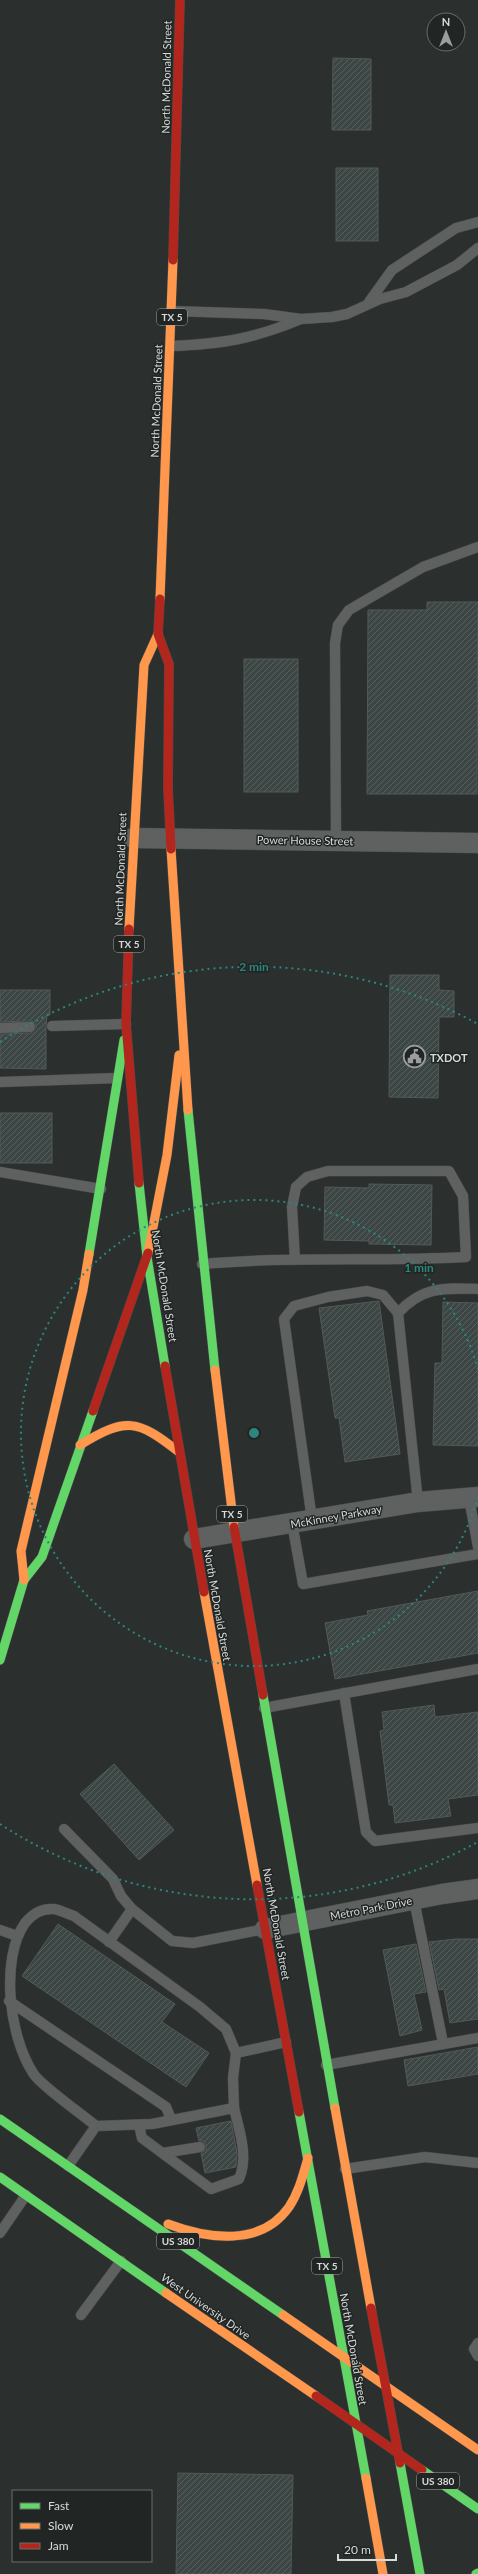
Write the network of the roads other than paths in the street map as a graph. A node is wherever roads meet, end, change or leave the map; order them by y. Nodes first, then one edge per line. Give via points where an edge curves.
1 (180, 0) edge
2 (478, 222) edge
3 (478, 248) edge
4 (366, 305) junction
5 (172, 311) junction
6 (301, 319) junction
7 (170, 346) junction
8 (478, 547) edge
9 (158, 634) junction
10 (133, 838) junction
11 (170, 839) junction
12 (336, 841) junction
13 (478, 843) edge
14 (126, 1024) junction
15 (52, 1026) dead end
16 (30, 1027) dead end
17 (0, 1028) edge
18 (182, 1034) junction
19 (117, 1078) junction
20 (0, 1082) edge
21 (0, 1172) edge
22 (101, 1189) junction
23 (147, 1257) junction
24 (295, 1260) junction
25 (202, 1264) junction
26 (478, 1289) edge
27 (398, 1313) junction
28 (80, 1445) junction
29 (179, 1452) junction
30 (474, 1497) edge
31 (418, 1502) junction
32 (312, 1520) junction
33 (292, 1523) junction
34 (235, 1533) junction
35 (194, 1539) junction
36 (478, 1548) edge
37 (478, 1554) edge
38 (24, 1580) junction
39 (0, 1660) edge
40 (478, 1669) edge
41 (344, 1693) junction
42 (264, 1708) junction
43 (478, 1828) edge
44 (64, 1829) dead end
45 (478, 1889) edge
46 (414, 1900) junction
47 (132, 1909) junction
48 (301, 1922) junction
49 (265, 1929) junction
50 (0, 1930) edge
51 (17, 1936) junction
52 (109, 1942) junction
53 (9, 2001) junction
54 (478, 2038) edge
55 (286, 2042) junction
56 (443, 2044) junction
57 (236, 2052) junction
58 (326, 2065) junction
59 (234, 2108) junction
60 (0, 2119) edge
61 (171, 2119) junction
62 (139, 2125) junction
63 (96, 2126) junction
64 (200, 2147) dead end
65 (164, 2153) junction
66 (308, 2158) junction
67 (478, 2163) edge
68 (68, 2166) junction
69 (345, 2169) junction
70 (0, 2177) edge
71 (26, 2195) junction
72 (122, 2202) junction
73 (0, 2232) edge
74 (121, 2261) junction
75 (81, 2315) dead end
76 (478, 2343) edge
77 (344, 2355) junction
78 (478, 2356) edge
79 (385, 2384) junction
80 (356, 2424) junction
81 (478, 2450) edge
82 (398, 2454) junction
83 (478, 2509) edge
84 (383, 2574) edge
85 (420, 2574) edge

1 - 5 main road, North McDonald Street / TX 5
2 - 4 lane via 456,228 392,270
3 - 4 lane via 457,265 406,292
4 - 6 lane via 347,314
5 - 6 lane via 264,314
5 - 7 main road, North McDonald Street / TX 5
6 - 7 lane via 259,335 219,344
7 - 9 main road, North McDonald Street / TX 5
8 - 12 lane via 423,567 349,610 338,625 335,643
9 - 10 main road, North McDonald Street / TX 5 via 144,665
9 - 11 main road, North McDonald Street / TX 5 via 169,664 167,749
10 - 11 street, Power House Street
10 - 14 main road, North McDonald Street / TX 5
11 - 12 street, Power House Street
11 - 18 main road, North McDonald Street / TX 5
12 - 13 street, Power House Street
14 - 15 lane
14 - 19 main road
14 - 23 main road, North McDonald Street / TX 5 via 131,1110
16 - 17 lane
18 - 23 main road via 167,1155
18 - 25 main road, North McDonald Street / TX 5 via 192,1173
19 - 20 lane
19 - 22 main road
21 - 22 lane
22 - 38 main road via 68,1361 21,1551
23 - 28 main road
23 - 29 main road, North McDonald Street / TX 5
24 - 24 lane via 409,1261 466,1257 463,1196 449,1171 328,1171 307,1177 296,1187 292,1207
24 - 25 lane
25 - 34 main road, North McDonald Street / TX 5
26 - 27 lane via 442,1288 418,1295
27 - 31 lane
27 - 32 lane via 383,1295 367,1291 294,1306 284,1319
28 - 29 main road via 108,1428 131,1424 150,1429
28 - 38 main road via 42,1558
29 - 35 main road, North McDonald Street / TX 5
30 - 31 street, McKinney Parkway
30 - 36 lane
31 - 32 street, McKinney Parkway
32 - 33 street, McKinney Parkway
33 - 34 street, McKinney Parkway
33 - 37 lane via 303,1584
34 - 35 street, McKinney Parkway
34 - 42 main road, North McDonald Street / TX 5
35 - 49 main road, North McDonald Street / TX 5
38 - 39 main road
40 - 41 lane
41 - 42 lane
41 - 43 lane via 366,1832 375,1840
42 - 48 main road, North McDonald Street / TX 5
44 - 47 lane via 113,1879 121,1896
45 - 46 street, Metro Park Drive
46 - 48 street, Metro Park Drive
46 - 56 lane
47 - 49 lane via 172,1941 193,1943
47 - 52 lane
48 - 49 street, Metro Park Drive
48 - 58 main road, North McDonald Street / TX 5
49 - 55 main road, North McDonald Street / TX 5
50 - 51 lane
51 - 52 lane via 34,1913 54,1909 74,1916
51 - 53 lane via 7,1961
52 - 57 lane via 200,2007 226,2029
53 - 61 lane via 166,2107
53 - 63 lane via 19,2042 33,2074
54 - 56 lane
55 - 57 lane
55 - 66 main road, North McDonald Street / TX 5
56 - 58 lane
57 - 59 lane via 233,2078
58 - 69 main road, North McDonald Street / TX 5
59 - 61 lane
59 - 65 lane via 243,2164 239,2180 211,2188
60 - 68 main road, US 380
61 - 62 lane
62 - 63 lane
62 - 65 lane via 142,2138
63 - 68 lane
64 - 65 lane
66 - 72 main road via 299,2188 287,2208 269,2225 239,2236 201,2236
66 - 77 main road, North McDonald Street / TX 5
67 - 69 lane via 425,2157
68 - 72 main road, US 380
69 - 79 main road, North McDonald Street / TX 5
70 - 71 main road, West University Drive / US 380
71 - 73 lane
71 - 74 main road, West University Drive / US 380
72 - 77 main road, US 380
74 - 75 lane
74 - 80 main road, West University Drive / US 380
76 - 78 lane via 474,2349
77 - 79 main road, US 380
77 - 80 main road, North McDonald Street / TX 5
79 - 81 main road, US 380
79 - 82 main road, North McDonald Street / TX 5
80 - 82 main road, West University Drive / US 380
80 - 84 main road, North McDonald Street / TX 5
82 - 83 main road, US 380
82 - 85 main road, North McDonald Street / TX 5

